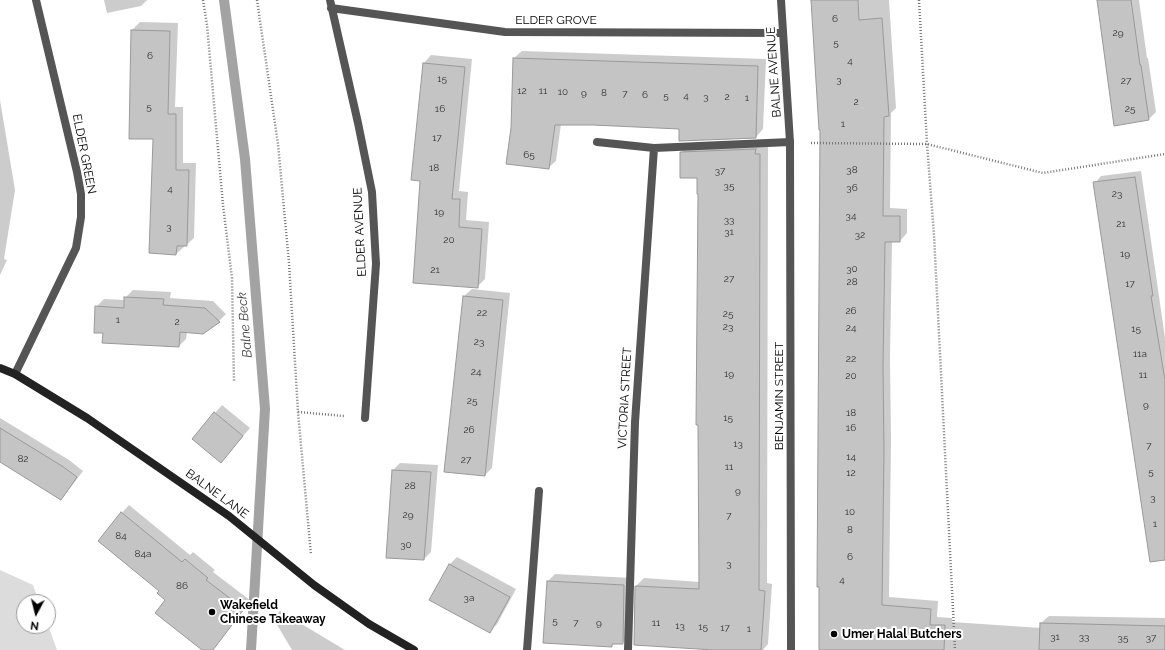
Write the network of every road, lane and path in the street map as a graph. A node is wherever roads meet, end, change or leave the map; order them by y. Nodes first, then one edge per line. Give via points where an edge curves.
1 (36, 0) edge
2 (203, 0) edge
3 (257, 0) edge
4 (781, 0) edge
5 (918, 0) edge
6 (331, 4) edge
7 (783, 33) junction
8 (597, 142) dead end
9 (790, 142) junction
10 (927, 144) junction
11 (654, 148) junction
12 (1165, 154) edge
13 (0, 368) edge
14 (15, 374) junction
15 (234, 382) dead end
16 (298, 412) junction
17 (365, 418) joint
18 (539, 491) dead end
19 (314, 585) junction
20 (414, 650) edge
21 (527, 650) edge
22 (628, 650) edge
23 (791, 650) edge
24 (954, 650) edge

1 - 14 street, ELDER GREEN via 77,172 81,194 81,217 76,248
2 - 15 path via 232,278
3 - 16 path via 279,152
4 - 7 street, BALNE AVENUE
5 - 10 path
6 - 7 street, ELDER GROVE via 506,32
6 - 17 street, ELDER AVENUE via 372,192 376,264
7 - 9 street, BALNE AVENUE
8 - 11 street
9 - 10 path
9 - 11 street
9 - 23 street, BENJAMIN STREET
10 - 12 path via 1043,173
10 - 24 path via 934,235
11 - 22 street, VICTORIA STREET via 635,422
13 - 14 street, BALNE LANE
14 - 19 street, BALNE LANE via 86,418 229,516
16 - 17 path
16 - 19 path
18 - 21 street
19 - 20 street, BALNE LANE via 368,624

